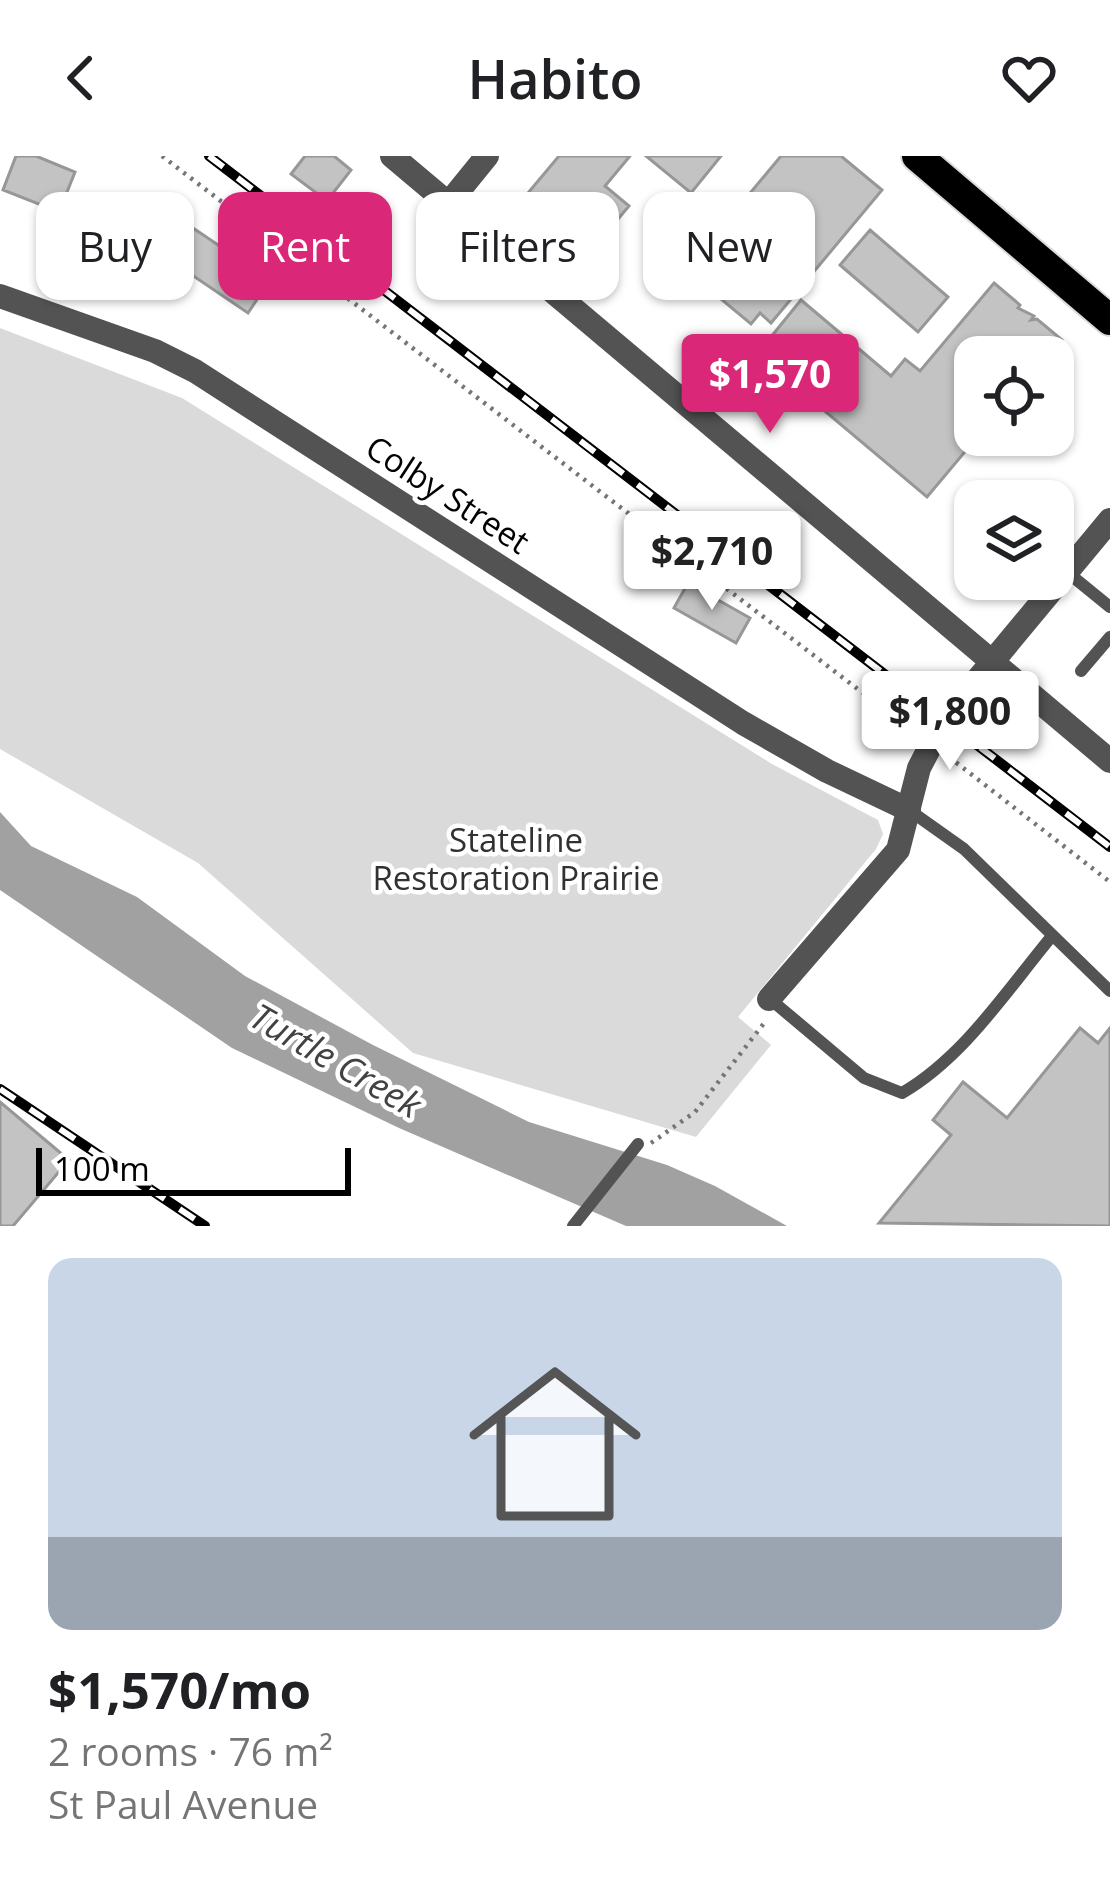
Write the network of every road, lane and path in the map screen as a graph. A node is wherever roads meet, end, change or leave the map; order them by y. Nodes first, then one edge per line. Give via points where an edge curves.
1 (162, 156) edge
2 (392, 156) edge
3 (488, 156) edge
4 (917, 156) edge
5 (434, 192) edge
6 (458, 192) edge
7 (0, 296) edge
8 (562, 300) edge
9 (1110, 320) edge
10 (1110, 520) edge
11 (1074, 564) edge
12 (1074, 578) edge
13 (1044, 600) edge
14 (1110, 607) edge
15 (1110, 637) edge
16 (992, 663) junction
17 (1081, 671) dead end
18 (932, 743) junction
19 (1110, 760) edge
20 (909, 811) junction
21 (1110, 882) edge
22 (1052, 936) junction
23 (1110, 991) edge
24 (769, 998) junction
25 (638, 1144) joint
26 (573, 1226) edge

1 - 18 path
2 - 5 street
3 - 6 street
4 - 9 main road
7 - 20 street, Colby Street via 195,370 743,722
8 - 16 street
10 - 11 street
12 - 14 lane
13 - 16 street
15 - 17 lane
16 - 18 street
16 - 19 street
18 - 20 street
18 - 21 path
20 - 22 lane via 964,849
20 - 24 street via 898,850
22 - 23 lane
22 - 24 lane via 962,1045 902,1094 865,1078
24 - 25 path via 764,1028 694,1112
25 - 26 lane

